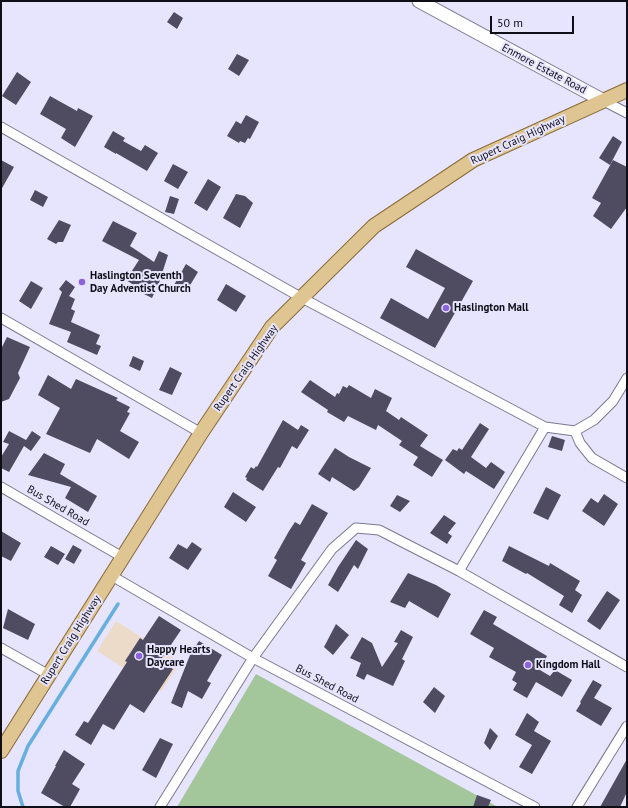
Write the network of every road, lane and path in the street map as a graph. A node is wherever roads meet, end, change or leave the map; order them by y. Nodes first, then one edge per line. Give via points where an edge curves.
1 (419, 1) edge
2 (627, 90) edge
3 (602, 100) junction
4 (627, 113) edge
5 (1, 127) edge
6 (302, 298) junction
7 (1, 318) edge
8 (627, 378) edge
9 (545, 427) junction
10 (575, 431) junction
11 (201, 433) junction
12 (627, 478) edge
13 (1, 487) edge
14 (124, 558) junction
15 (459, 571) junction
16 (112, 576) junction
17 (1, 648) edge
18 (253, 658) junction
19 (627, 667) edge
20 (49, 674) junction
21 (627, 726) edge
22 (1, 752) edge
23 (160, 807) edge
24 (535, 807) edge
25 (577, 807) edge

1 - 3 main road, Enmore Estate Road
2 - 3 main road, Rupert Craig Highway
3 - 4 street, Enmore Estate Road
3 - 6 main road, Rupert Craig Highway via 474,160 374,226
5 - 6 street
6 - 9 street
6 - 11 main road, Rupert Craig Highway via 272,327
7 - 11 street
8 - 10 street via 613,402 594,420
9 - 10 street
9 - 15 street
10 - 12 street via 580,443 592,458
11 - 14 main road, Rupert Craig Highway
13 - 14 street, Bus Shed Road
14 - 16 main road, Rupert Craig Highway
15 - 18 street via 379,530 356,528 332,550
15 - 19 street
16 - 18 street, Bus Shed Road
16 - 20 main road, Rupert Craig Highway
17 - 20 street
18 - 23 street
18 - 24 street, Bus Shed Road
20 - 22 main road, Rupert Craig Highway
21 - 25 street

